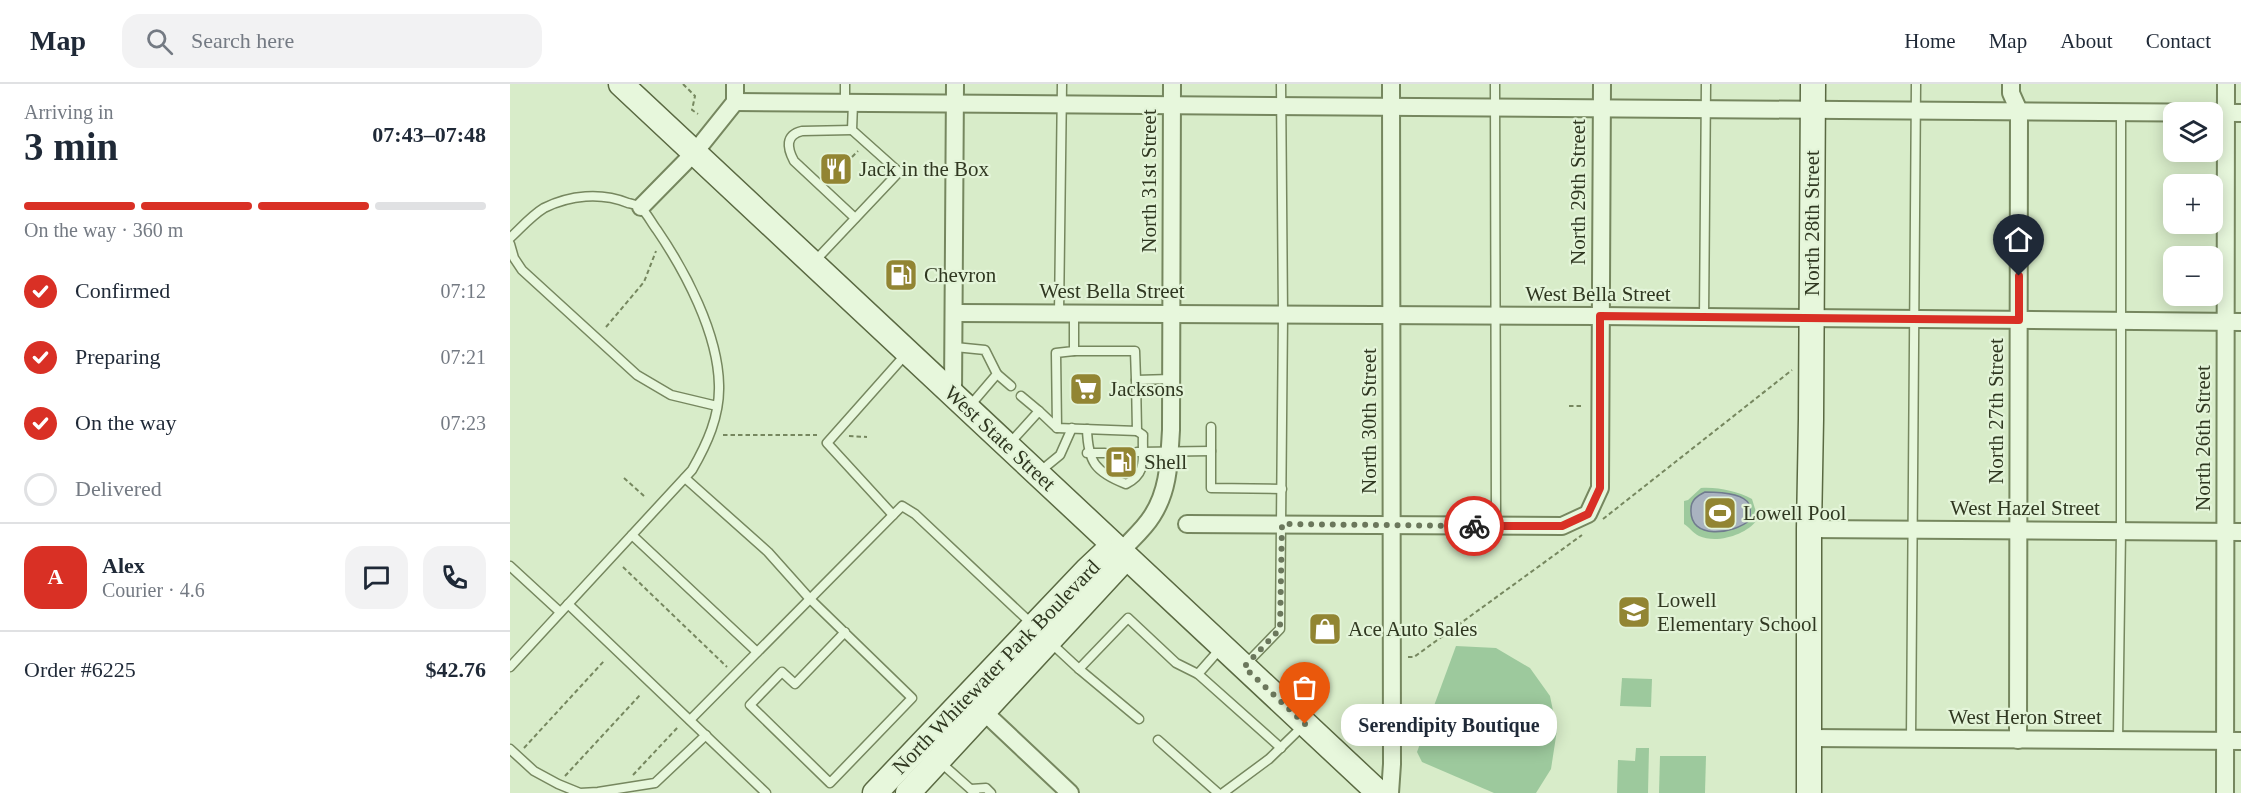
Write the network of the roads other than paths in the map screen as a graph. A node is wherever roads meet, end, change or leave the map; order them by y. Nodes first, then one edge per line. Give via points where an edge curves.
1 (621, 84) edge
2 (735, 84) edge
3 (845, 84) edge
4 (955, 84) edge
5 (1062, 84) edge
6 (1172, 84) edge
7 (1281, 84) edge
8 (1391, 84) edge
9 (1495, 84) edge
10 (1602, 84) edge
11 (1706, 84) edge
12 (1813, 84) edge
13 (1916, 84) edge
14 (2011, 84) edge
15 (2226, 84) edge
16 (735, 102) junction
17 (849, 103) junction
18 (955, 104) junction
19 (1062, 104) junction
20 (1172, 105) junction
21 (1281, 106) junction
22 (1391, 107) junction
23 (1494, 108) junction
24 (1601, 108) junction
25 (1706, 109) junction
26 (1812, 110) junction
27 (1916, 110) junction
28 (2019, 111) junction
29 (2121, 112) junction
30 (2234, 113) edge
31 (852, 130) junction
32 (694, 152) junction
33 (641, 207) junction
34 (855, 218) junction
35 (510, 238) edge
36 (510, 244) edge
37 (813, 263) junction
38 (955, 313) junction
39 (1067, 314) junction
40 (1171, 314) junction
41 (1283, 315) junction
42 (1392, 316) junction
43 (1495, 316) junction
44 (1600, 316) junction
45 (1704, 318) junction
46 (1812, 319) junction
47 (1915, 320) junction
48 (2019, 320) junction
49 (2120, 321) junction
50 (2234, 322) edge
51 (955, 347) junction
52 (1074, 351) junction
53 (908, 352) junction
54 (997, 374) junction
55 (1171, 379) junction
56 (1136, 380) junction
57 (1011, 386) dead end
58 (1022, 396) dead end
59 (961, 401) junction
60 (717, 406) junction
61 (1039, 411) junction
62 (1211, 427) dead end
63 (1058, 428) junction
64 (1072, 428) junction
65 (1087, 429) junction
66 (1137, 431) junction
67 (1008, 446) junction
68 (1169, 451) junction
69 (1211, 451) junction
70 (1139, 452) junction
71 (1088, 453) junction
72 (1105, 453) dead end
73 (1038, 474) junction
74 (685, 478) junction
75 (1282, 489) junction
76 (893, 515) junction
77 (1187, 524) dead end
78 (1282, 524) junction
79 (1392, 525) junction
80 (1496, 526) junction
81 (1809, 529) junction
82 (1913, 529) junction
83 (2019, 530) junction
84 (2121, 531) junction
85 (2233, 531) edge
86 (633, 535) junction
87 (1121, 551) junction
88 (510, 566) edge
89 (810, 599) junction
90 (568, 604) junction
91 (560, 612) junction
92 (845, 632) junction
93 (1041, 633) junction
94 (1222, 646) junction
95 (757, 652) junction
96 (510, 667) edge
97 (1244, 667) junction
98 (1079, 669) junction
99 (1198, 674) junction
100 (984, 712) junction
101 (1139, 719) dead end
102 (690, 720) junction
103 (1305, 724) junction
104 (706, 735) junction
105 (1810, 738) junction
106 (1911, 739) junction
107 (1158, 740) dead end
108 (2018, 740) junction
109 (2118, 740) junction
110 (2233, 741) edge
111 (1281, 748) junction
112 (510, 749) edge
113 (938, 760) junction
114 (973, 791) edge
115 (766, 793) edge
116 (875, 793) edge
117 (908, 793) edge
118 (991, 793) edge
119 (1070, 793) edge
120 (1221, 793) edge
121 (1379, 793) edge
122 (1390, 793) edge
123 (1809, 793) edge
124 (2225, 793) edge

1 - 32 street, West State Street
2 - 16 street
3 - 17 lane
4 - 18 street
5 - 19 lane
6 - 20 street, North 31st Street
7 - 21 lane
8 - 22 street, North 30th Street
9 - 23 lane
10 - 24 street, North 29th Street
11 - 25 lane
12 - 26 street, North 28th Street
13 - 27 lane
14 - 28 street, North 27th Street
15 - 30 street, North 26th Street
16 - 17 street
16 - 32 street
17 - 18 street
17 - 31 lane
18 - 19 street
18 - 38 street
19 - 20 street
19 - 39 lane
20 - 21 street
20 - 40 street, North 31st Street
21 - 22 street
21 - 41 lane
22 - 23 street
22 - 42 street, North 30th Street
23 - 24 street
23 - 43 lane
24 - 25 street
24 - 44 street, North 29th Street
25 - 26 street
25 - 45 lane
26 - 27 street
26 - 46 street, North 28th Street
27 - 28 street
27 - 47 lane
28 - 29 street
28 - 48 street, North 27th Street
29 - 30 street
29 - 49 lane
30 - 50 street, North 26th Street
31 - 34 lane via 899,172
31 - 34 lane via 802,131 794,133 788,145 794,161
32 - 33 street
32 - 37 street, West State Street
33 - 35 lane via 605,196 571,199 545,208
33 - 60 lane via 682,269 701,311 716,362
34 - 37 lane
36 - 60 lane via 522,270 637,375 671,395
37 - 53 street, West State Street
38 - 39 street, West Bella Street
38 - 51 street
39 - 40 street, West Bella Street
39 - 52 lane
40 - 41 street, West Bella Street
40 - 55 street, North 31st Street
41 - 42 street, West Bella Street
41 - 75 lane
42 - 43 street, West Bella Street
42 - 79 street, North 30th Street
43 - 44 street, West Bella Street
43 - 80 lane
44 - 45 street, West Bella Street
44 - 80 street, North 29th Street via 1600,488 1592,522
45 - 46 street, West Bella Street
46 - 47 street, West Bella Street
46 - 81 street, North 28th Street
47 - 48 street, West Bella Street
47 - 82 lane
48 - 49 street, West Bella Street
48 - 83 street, North 27th Street
49 - 50 street, West Bella Street
49 - 84 lane
50 - 85 street, North 26th Street
51 - 54 lane via 985,350
51 - 59 street
52 - 56 lane via 1135,351
52 - 63 lane via 1056,352
53 - 59 street, West State Street
53 - 76 lane via 828,442
54 - 57 lane
54 - 59 lane
55 - 56 lane
55 - 68 street, North 31st Street
56 - 66 lane
58 - 61 lane
59 - 67 street, West State Street
60 - 74 lane via 713,429
61 - 63 lane
61 - 67 lane
62 - 69 lane
63 - 64 lane
64 - 65 lane
64 - 73 lane via 1060,455
65 - 66 lane
65 - 71 lane
66 - 70 lane via 1143,435
67 - 73 street, West State Street
68 - 69 lane
68 - 70 lane
68 - 87 street, North 31st Street via 1162,499 1151,518
69 - 75 lane via 1211,488
70 - 71 lane via 1141,472 1126,484 1105,476
71 - 72 lane
73 - 87 street, West State Street
74 - 86 lane
74 - 89 lane via 768,552
75 - 78 lane
76 - 89 lane
76 - 93 lane via 902,506 915,514
77 - 78 street
78 - 79 street
78 - 97 lane via 1280,629
79 - 80 street
79 - 122 street, North 30th Street
81 - 82 street, West Hazel Street
81 - 105 street, North 28th Street
82 - 83 street, West Hazel Street
82 - 106 lane
83 - 84 street, West Hazel Street
83 - 108 street, North 27th Street
84 - 85 street, West Hazel Street
84 - 109 lane
85 - 110 street, North 26th Street
86 - 90 lane
86 - 95 lane
87 - 93 street, North Whitewater Park Boulevard via 1119,565
87 - 94 street, West State Street
88 - 91 lane
89 - 92 lane
89 - 95 lane
90 - 91 lane
90 - 102 lane
91 - 96 lane
92 - 92 lane via 912,698 830,783 750,705 782,672 795,684
93 - 98 lane
93 - 100 street, North Whitewater Park Boulevard
93 - 116 street, North Whitewater Park Boulevard
94 - 97 street, West State Street
94 - 99 lane
95 - 102 lane
97 - 103 street, West State Street
98 - 99 lane via 1128,618 1176,663
98 - 101 lane
99 - 111 lane
100 - 113 street, North Whitewater Park Boulevard
100 - 119 street
102 - 104 lane
103 - 111 lane
103 - 121 street, West State Street
104 - 112 lane via 655,783 598,792 580,793 543,777
104 - 115 lane
105 - 106 street, West Heron Street
105 - 123 street, North 28th Street
106 - 108 street, West Heron Street
107 - 120 lane
108 - 109 street, West Heron Street
109 - 110 street, West Heron Street
110 - 124 street, North 26th Street
111 - 120 lane
113 - 114 lane
113 - 117 street, North Whitewater Park Boulevard
114 - 118 lane via 986,788

